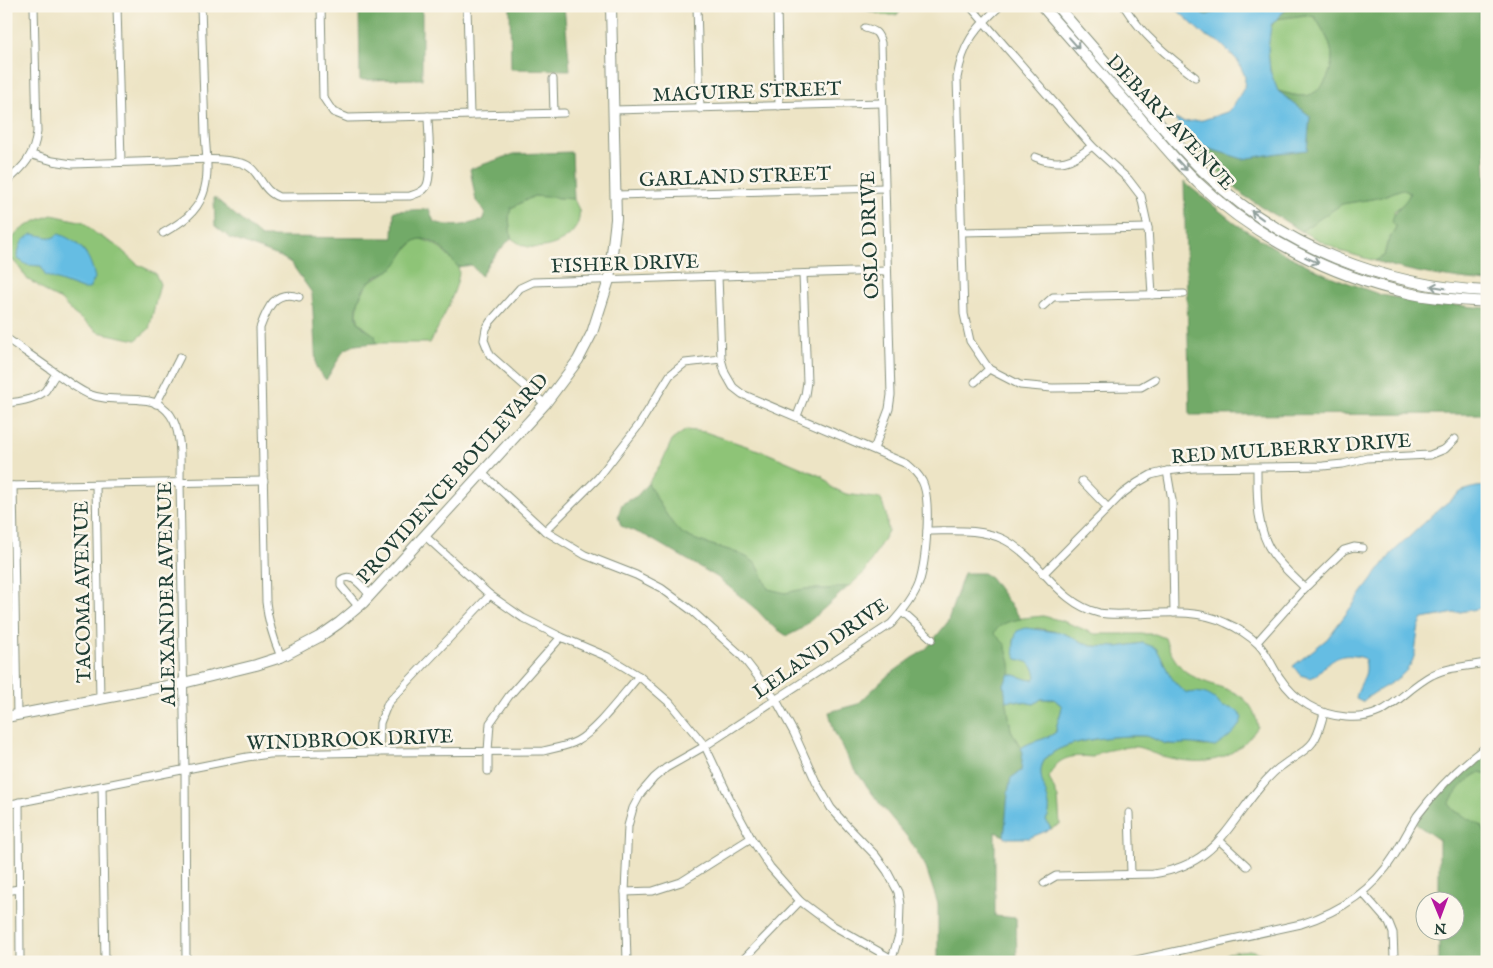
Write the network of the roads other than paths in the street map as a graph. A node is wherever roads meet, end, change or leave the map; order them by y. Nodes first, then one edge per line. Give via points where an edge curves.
1 (34, 6) edge
2 (117, 6) edge
3 (201, 6) edge
4 (321, 6) edge
5 (467, 6) edge
6 (610, 6) edge
7 (697, 6) edge
8 (777, 6) edge
9 (970, 6) edge
10 (1000, 6) edge
11 (1042, 6) edge
12 (1057, 6) edge
13 (1124, 6) edge
14 (984, 21) junction
15 (865, 28) dead end
16 (1195, 77) dead end
17 (553, 79) dead end
18 (882, 103) junction
19 (778, 106) junction
20 (700, 109) junction
21 (613, 110) junction
22 (554, 113) junction
23 (564, 113) dead end
24 (470, 115) junction
25 (428, 116) junction
26 (1092, 146) junction
27 (32, 154) junction
28 (1034, 157) dead end
29 (206, 159) junction
30 (121, 162) junction
31 (6, 182) edge
32 (884, 188) junction
33 (616, 195) junction
34 (1148, 228) junction
35 (962, 232) junction
36 (163, 233) dead end
37 (886, 271) junction
38 (803, 274) junction
39 (718, 276) junction
40 (609, 280) junction
41 (1487, 291) edge
42 (1184, 294) dead end
43 (1152, 295) junction
44 (299, 297) dead end
45 (1487, 302) edge
46 (1043, 306) dead end
47 (6, 338) edge
48 (180, 357) dead end
49 (721, 359) junction
50 (989, 368) junction
51 (56, 374) junction
52 (1155, 379) dead end
53 (975, 382) dead end
54 (6, 403) edge
55 (156, 404) junction
56 (546, 404) junction
57 (797, 416) junction
58 (1455, 439) dead end
59 (874, 449) junction
60 (1257, 468) junction
61 (1167, 471) junction
62 (482, 473) junction
63 (264, 481) junction
64 (1082, 481) dead end
65 (180, 482) junction
66 (96, 485) junction
67 (10, 486) edge
68 (1108, 508) junction
69 (545, 531) junction
70 (927, 531) junction
71 (425, 536) junction
72 (1363, 548) dead end
73 (1043, 574) junction
74 (1305, 588) junction
75 (370, 595) junction
76 (490, 595) junction
77 (358, 606) junction
78 (902, 612) junction
79 (1174, 613) junction
80 (561, 637) junction
81 (932, 639) dead end
82 (1257, 642) junction
83 (281, 657) junction
84 (1487, 663) edge
85 (639, 676) junction
86 (183, 683) junction
87 (100, 698) junction
88 (776, 700) junction
89 (1324, 714) junction
90 (11, 716) edge
91 (705, 746) junction
92 (1487, 746) edge
93 (488, 750) junction
94 (379, 752) junction
95 (185, 770) junction
96 (488, 771) dead end
97 (102, 786) junction
98 (19, 802) junction
99 (6, 805) edge
100 (1129, 813) dead end
101 (751, 838) junction
102 (1220, 841) junction
103 (1247, 866) dead end
104 (1131, 873) junction
105 (1044, 883) dead end
106 (19, 889) junction
107 (6, 891) edge
108 (625, 892) junction
109 (1363, 893) junction
110 (800, 901) junction
111 (1394, 957) dead end
112 (1150, 959) edge
113 (894, 961) edge
114 (20, 962) edge
115 (105, 962) edge
116 (186, 962) edge
117 (627, 962) edge
118 (741, 962) edge
119 (1127, 962) edge

1 - 27 street via 37,132
2 - 30 street
3 - 29 street
4 - 25 street via 323,98 333,112 348,118
5 - 24 street
6 - 21 main road, PROVIDENCE BOULEVARD
7 - 20 street
8 - 19 street
9 - 14 street
10 - 14 street
11 -> 45 main road, DEBARY AVENUE via 1199,183 1269,236 1338,272 1377,285 1452,300
41 -> 12 main road, DEBARY AVENUE via 1455,290 1380,274 1324,253 1273,226 1206,174
13 - 16 street via 1131,18 1169,57
14 - 26 street
14 - 35 street via 960,58 957,78
15 - 18 street, OSLO DRIVE via 879,34
17 - 22 street
18 - 19 street, MAGUIRE STREET
18 - 32 street, OSLO DRIVE
19 - 20 street, MAGUIRE STREET
20 - 21 street, MAGUIRE STREET
21 - 33 main road, PROVIDENCE BOULEVARD
22 - 23 street
22 - 24 street
24 - 25 street
25 - 29 street via 429,179 424,189 410,196 279,197 267,191 258,175 246,165
26 - 28 street via 1077,158 1062,162 1047,162
26 - 34 street via 1128,179 1141,196
27 - 30 street via 72,164
27 - 31 street
29 - 30 street
29 - 36 street via 205,188 197,206 189,216
32 - 33 street, GARLAND STREET
32 - 37 street, OSLO DRIVE
33 - 40 main road, PROVIDENCE BOULEVARD
34 - 35 street
34 - 43 street
35 - 50 street via 964,314 970,341
37 - 38 street, FISHER DRIVE
37 - 59 street, OSLO DRIVE via 890,396 889,409
38 - 39 street, FISHER DRIVE
38 - 57 street via 807,382
39 - 40 street, FISHER DRIVE
39 - 49 street, LELAND DRIVE
40 - 56 main road, PROVIDENCE BOULEVARD via 592,333 578,360
40 - 56 street, FISHER DRIVE via 533,282 520,288 486,329 484,340 490,355
42 - 43 street
43 - 46 street via 1054,298
44 - 63 street via 282,295 265,313 260,328
47 - 51 street
48 - 55 street
49 - 57 street, LELAND DRIVE via 733,387 742,394
49 - 69 street via 685,363 670,375 639,425 598,478
50 - 52 street via 1020,385 1052,388 1141,387
50 - 53 street
51 - 54 street via 44,391 35,397
51 - 55 street via 96,397
55 - 65 street, ALEXANDER AVENUE via 172,416 177,427
56 - 62 main road, PROVIDENCE BOULEVARD
57 - 59 street, LELAND DRIVE
58 - 60 street, RED MULBERRY DRIVE via 1445,449 1430,454 1367,458 1323,466
59 - 70 street, LELAND DRIVE via 907,464 923,482
60 - 61 street, RED MULBERRY DRIVE
60 - 74 street via 1262,534 1274,556
61 - 68 street, RED MULBERRY DRIVE via 1137,483
61 - 79 street via 1172,500
62 - 69 street
62 - 71 main road, PROVIDENCE BOULEVARD
63 - 65 street
63 - 83 street via 267,618
64 - 68 street
65 - 66 street
65 - 86 street, ALEXANDER AVENUE
66 - 67 street
66 - 87 street, TACOMA AVENUE
67 - 90 street
68 - 73 street, RED MULBERRY DRIVE
69 - 88 street via 584,555 661,588 741,655
70 - 73 street via 972,531 996,536 1014,546
70 - 78 street, LELAND DRIVE via 926,556 918,584
71 - 75 main road, PROVIDENCE BOULEVARD
71 - 76 street
72 - 74 street via 1344,550
73 - 79 street via 1063,595 1099,613
74 - 82 street
75 - 77 main road, PROVIDENCE BOULEVARD
75 - 77 street via 353,578 349,576 341,580 341,586
76 - 80 street via 523,618
76 - 94 street via 388,703 380,723
77 - 83 main road, PROVIDENCE BOULEVARD via 318,637
78 - 81 street
78 - 88 street, LELAND DRIVE via 891,624
79 - 82 street via 1212,617
80 - 85 street via 608,657
80 - 93 street via 490,722
82 - 89 street via 1293,695
83 - 86 main road, PROVIDENCE BOULEVARD
84 - 89 street via 1439,672 1379,712 1354,717
85 - 91 street via 670,703
85 - 93 street, WINDBROOK DRIVE via 590,732 578,741 543,750
86 - 87 main road, PROVIDENCE BOULEVARD
86 - 95 street, ALEXANDER AVENUE
87 - 90 main road, PROVIDENCE BOULEVARD
88 - 91 street, LELAND DRIVE
88 - 113 street via 831,808 876,856 898,892 900,922
89 - 102 street via 1313,742 1261,786
91 - 101 street
91 - 108 street, LELAND DRIVE via 666,768 641,793 628,826
92 - 109 street via 1443,784 1416,818 1381,875
93 - 94 street, WINDBROOK DRIVE
93 - 96 street
94 - 95 street, WINDBROOK DRIVE via 270,754
95 - 97 street, WINDBROOK DRIVE
95 - 116 street, ALEXANDER AVENUE
97 - 98 street, WINDBROOK DRIVE
97 - 115 street
98 - 99 street, WINDBROOK DRIVE
98 - 106 street
100 - 104 street
101 - 108 street via 681,882 653,891
101 - 110 street via 770,867
102 - 103 street
102 - 104 street via 1203,856 1177,869 1153,874
104 - 105 street via 1056,876
106 - 107 street
106 - 114 street
108 - 117 street, LELAND DRIVE
109 - 111 street via 1389,923 1393,933
109 - 112 street via 1318,919
110 - 113 street via 832,925
110 - 118 street
112 - 119 street

